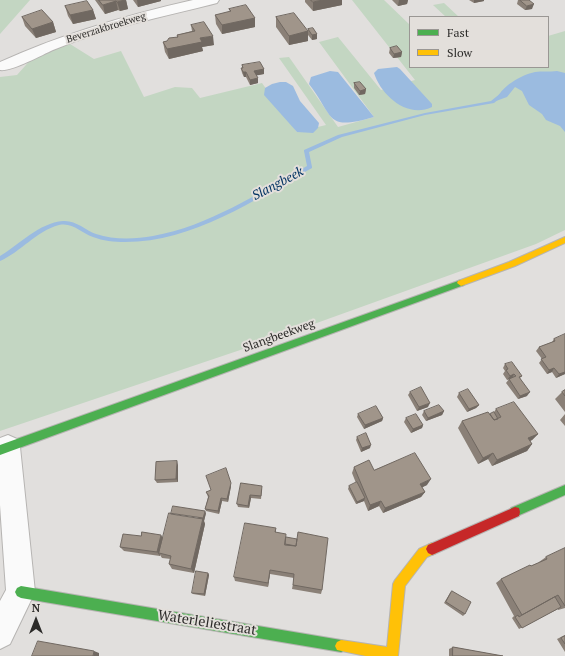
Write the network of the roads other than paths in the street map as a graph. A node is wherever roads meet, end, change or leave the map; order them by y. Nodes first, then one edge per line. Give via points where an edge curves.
1 (212, 0) edge
2 (4, 66) dead end
3 (565, 240) edge
4 (4, 449) edge
5 (565, 490) edge
6 (21, 592) junction
7 (0, 634) edge
8 (392, 655) edge

1 - 2 street, Beverzakbroekweg via 70,39
3 - 4 street, Slangbeekweg via 512,264
4 - 6 street
5 - 8 street, Waterleliestraat via 423,553 399,584
6 - 7 street
6 - 8 street, Waterleliestraat

